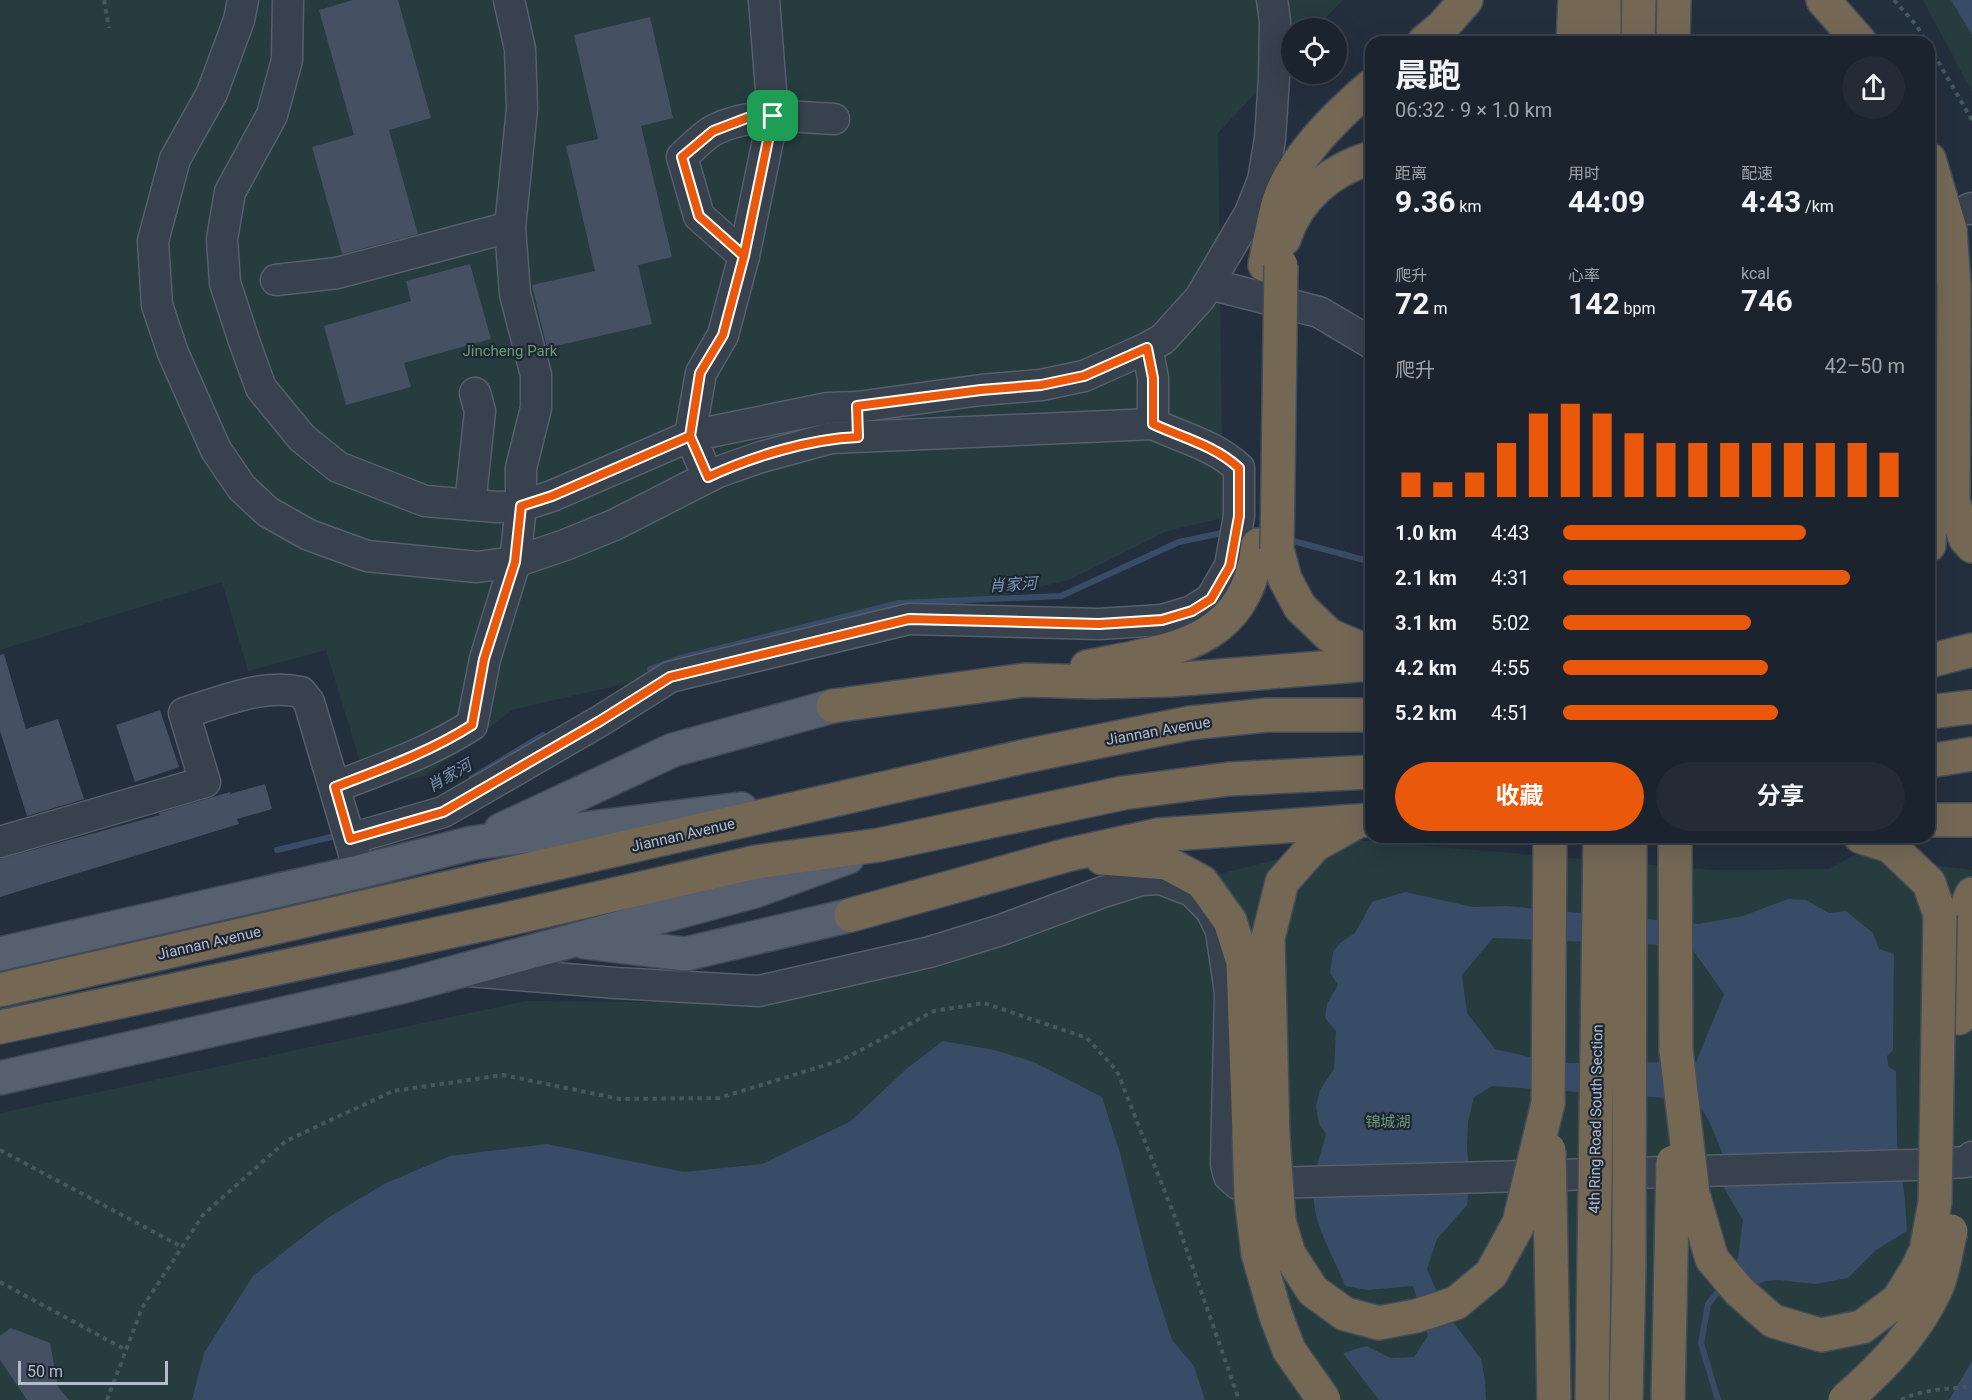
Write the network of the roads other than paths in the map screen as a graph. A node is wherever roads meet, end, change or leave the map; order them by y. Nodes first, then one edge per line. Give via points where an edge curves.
1 (243, 0) edge
2 (288, 0) edge
3 (509, 0) edge
4 (764, 0) edge
5 (1272, 0) edge
6 (1466, 0) edge
7 (1575, 0) edge
8 (1604, 0) edge
9 (1639, 0) edge
10 (1674, 0) edge
11 (1823, 0) edge
12 (1431, 36) edge
13 (1573, 36) edge
14 (1604, 36) edge
15 (1638, 36) edge
16 (1673, 36) edge
17 (1855, 36) edge
18 (1365, 91) edge
19 (773, 116) junction
20 (834, 119) dead end
21 (1365, 160) edge
22 (1935, 179) edge
23 (510, 227) junction
24 (744, 256) junction
25 (1273, 265) junction
26 (276, 280) dead end
27 (1209, 284) junction
28 (1935, 284) edge
29 (1365, 339) edge
30 (1147, 348) junction
31 (1935, 356) edge
32 (1041, 385) junction
33 (475, 393) dead end
34 (857, 406) junction
35 (1153, 424) junction
36 (1053, 429) junction
37 (690, 436) junction
38 (858, 437) junction
39 (708, 477) junction
40 (470, 505) junction
41 (521, 506) junction
42 (1252, 539) junction
43 (1972, 546) edge
44 (515, 562) junction
45 (1365, 650) edge
46 (1972, 650) edge
47 (1935, 659) edge
48 (1365, 664) edge
49 (1025, 680) junction
50 (833, 706) joint
51 (1972, 707) edge
52 (1935, 711) edge
53 (1365, 716) edge
54 (1972, 754) edge
55 (1935, 760) edge
56 (1365, 772) edge
57 (335, 787) junction
58 (873, 791) junction
59 (1365, 820) edge
60 (1365, 820) edge
61 (1935, 820) edge
62 (1972, 820) edge
63 (350, 839) junction
64 (0, 842) edge
65 (472, 843) junction
66 (1550, 843) edge
67 (1600, 843) edge
68 (1630, 843) edge
69 (1675, 843) edge
70 (1880, 843) edge
71 (879, 845) junction
72 (1067, 855) junction
73 (358, 872) junction
74 (1972, 894) edge
75 (851, 915) joint
76 (568, 940) junction
77 (0, 954) edge
78 (460, 970) junction
79 (0, 990) edge
80 (0, 1027) edge
81 (1676, 1050) junction
82 (0, 1078) edge
83 (1548, 1103) junction
84 (1261, 1136) junction
85 (1972, 1157) edge
86 (1324, 1400) edge
87 (1554, 1400) edge
88 (1592, 1400) edge
89 (1626, 1400) edge
90 (1668, 1400) edge
91 (1845, 1400) edge

1 - 44 street via 212,93 175,159 153,241 157,305 173,353 216,450 242,488 268,512 309,535 367,556 477,567
2 - 40 street via 287,60 272,115 230,192 222,239 225,283 243,341 261,388 302,438 338,467 425,501
3 - 23 street via 520,49 522,109
4 - 19 street
5 - 27 street via 1274,78 1263,180 1250,213
6 - 12 highway
7 - 13 highway
8 - 14 highway
9 - 15 highway
10 - 16 highway
11 - 17 highway
18 - 25 highway via 1336,116 1291,178 1280,199
19 - 20 street
19 - 24 street
19 - 24 street via 747,118 713,131 682,157 699,216
21 - 25 highway via 1318,185 1300,207
22 - 43 highway via 1950,229 1954,286 1953,501 1965,538
23 - 26 street via 337,273
23 - 41 street via 515,294 536,375 536,408 521,468
24 - 37 street via 723,335 700,373
25 - 42 highway, bridge
27 - 29 street via 1319,312
27 - 30 street via 1163,339
28 - 31 highway
30 - 32 street via 1084,376
30 - 35 street via 1153,378
32 - 34 street
32 - 36 street
33 - 40 street via 480,411
34 - 37 street via 828,408
34 - 38 street
35 - 36 street
35 - 42 street via 1200,442 1239,468
36 - 38 street
37 - 39 street
37 - 41 street
38 - 39 street via 831,438 761,457
39 - 44 street via 614,525
40 - 41 street
41 - 44 street
42 - 45 highway via 1285,579 1300,607 1329,635
42 - 49 highway via 1256,566 1239,603 1200,639 1184,646
42 - 63 street via 1211,599 1192,611 1162,620 1099,624 909,619 670,677 443,812
44 - 57 street via 484,659 472,725 423,752
46 - 47 highway
48 - 49 highway via 1170,680
49 - 50 highway
50 - 65 main road via 673,750
51 - 52 highway
53 - 58 highway, Jiannan Avenue via 1267,715 1190,723
54 - 55 highway
56 - 71 highway via 1229,779 1123,793
57 - 63 street
57 - 64 street via 309,702 301,692 285,688 258,692 184,713 205,782
58 - 65 main road
58 - 79 highway, Jiannan Avenue
59 - 72 highway via 1158,835
60 - 84 highway via 1315,845 1282,882 1268,938
61 - 62 highway
63 - 73 street
65 - 73 main road
66 - 83 highway
67 - 88 highway, 4th Ring Road South Section, bridge
68 - 89 highway, bridge
69 - 81 highway
70 - 81 highway, bridge via 1890,846 1929,883 1940,915 1935,1202 1926,1251 1898,1300 1862,1327 1821,1335 1773,1321 1738,1291 1712,1259 1693,1194
71 - 76 main road via 755,891
71 - 80 highway via 745,865
72 - 75 highway
72 - 84 highway via 1167,864 1202,882 1230,921 1243,962
73 - 77 main road
74 - 91 highway, bridge via 1964,936 1959,1018 1954,1220 1937,1288 1908,1337
75 - 76 main road via 685,954
76 - 78 main road
78 - 82 main road via 401,987
78 - 85 street via 759,991 930,952 1103,892 1141,880 1161,879 1192,891 1211,910 1221,931 1230,993 1226,1164 1229,1176 1238,1184 1914,1165 1966,1161
81 - 90 highway, bridge
83 - 84 highway, bridge via 1520,1223 1491,1274 1456,1303 1379,1323 1345,1314 1313,1291 1289,1254
83 - 87 highway, bridge
84 - 86 highway, bridge via 1251,1197 1258,1254 1289,1350

